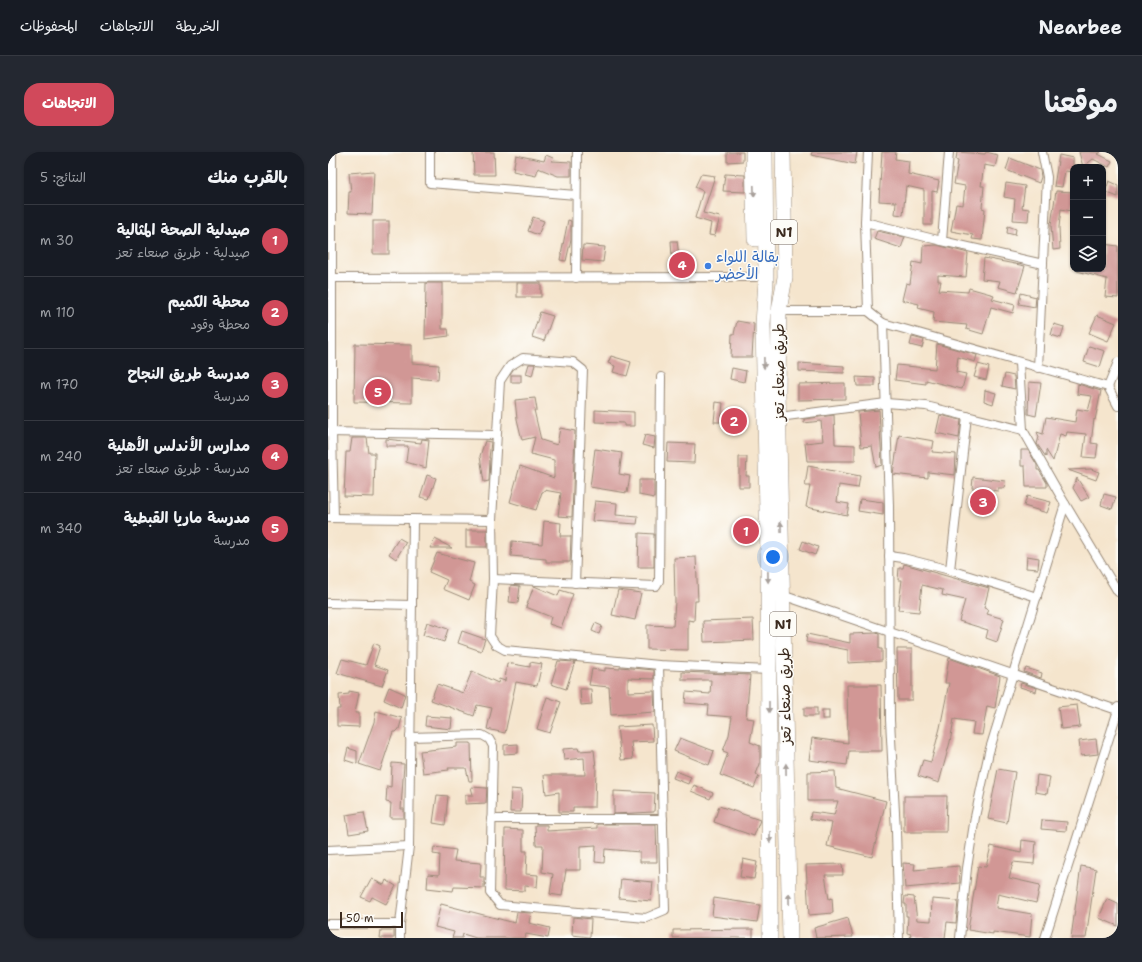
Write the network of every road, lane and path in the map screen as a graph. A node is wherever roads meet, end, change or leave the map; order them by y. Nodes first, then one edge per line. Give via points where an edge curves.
1 (332, 152) edge
2 (430, 152) edge
3 (576, 152) edge
4 (753, 152) edge
5 (765, 152) edge
6 (774, 152) edge
7 (783, 152) edge
8 (868, 152) edge
9 (949, 152) edge
10 (1042, 152) edge
11 (576, 195) junction
12 (865, 222) junction
13 (942, 241) junction
14 (1043, 264) junction
15 (332, 278) junction
16 (576, 278) junction
17 (756, 278) junction
18 (779, 311) junction
19 (868, 311) junction
20 (883, 323) junction
21 (763, 324) junction
22 (330, 346) edge
23 (1118, 362) edge
24 (1019, 363) junction
25 (1038, 368) junction
26 (661, 377) dead end
27 (1108, 387) junction
28 (886, 403) junction
29 (1118, 406) edge
30 (967, 416) junction
31 (779, 417) junction
32 (1023, 430) junction
33 (330, 432) edge
34 (496, 435) junction
35 (772, 449) junction
36 (1065, 504) junction
37 (331, 518) edge
38 (413, 519) junction
39 (492, 520) junction
40 (889, 556) junction
41 (950, 570) junction
42 (492, 579) junction
43 (575, 582) junction
44 (1118, 592) edge
45 (782, 595) junction
46 (1037, 597) junction
47 (328, 603) edge
48 (412, 605) junction
49 (889, 632) junction
50 (659, 665) junction
51 (769, 670) junction
52 (1014, 674) junction
53 (1118, 709) edge
54 (410, 737) junction
55 (491, 819) junction
56 (663, 820) junction
57 (410, 846) junction
58 (328, 850) edge
59 (328, 924) edge
60 (400, 924) junction
61 (400, 938) edge
62 (770, 938) edge
63 (790, 938) edge
64 (899, 938) edge
65 (960, 938) edge
66 (1045, 938) edge

1 - 15 street
2 - 11 street via 430,183
3 - 11 street
4 -> 17 highway, طريق صنعاء تعز / N1
5 - 21 highway, طريق صنعاء تعز / N1 via 766,281
6 - 18 highway, طريق صنعاء تعز / N1 via 774,280
7 - 18 highway, طريق صنعاء تعز / N1 via 785,277
8 - 12 street
9 - 13 street
10 - 14 street via 1047,177
11 - 16 street
12 - 13 street
12 - 19 street
13 - 14 street
14 - 25 street
15 - 16 street
15 - 22 street
16 - 17 street
17 - 21 highway, طريق صنعاء تعز / N1
18 - 19 street
18 - 31 highway, طريق صنعاء تعز / N1
19 - 20 street
20 - 24 street
20 - 28 street
21 -> 35 highway, طريق صنعاء تعز / N1
22 - 33 street
23 - 27 street
24 - 25 street
24 - 32 street
25 - 27 street
26 - 43 street via 659,582 656,586 649,587
27 - 29 street
28 - 30 street via 926,406
28 - 31 street
28 - 40 street
30 - 32 street
30 - 41 street
31 - 35 highway, طريق صنعاء تعز / N1
32 - 36 street
33 - 34 street
33 - 37 street
34 - 39 street
34 - 43 street via 500,381 510,366 523,358 536,358 573,362 583,370
45 -> 35 highway, طريق صنعاء تعز / N1
35 -> 51 highway, طريق صنعاء تعز / N1
36 - 44 street
36 - 46 street
37 - 38 street
38 - 39 street
38 - 48 street
39 - 42 street
40 - 41 street
40 - 49 street
41 - 46 street
42 - 43 street
42 - 50 street via 490,636 496,645 505,650
45 - 49 street
63 -> 45 highway, طريق صنعاء تعز / N1
46 - 52 street
47 - 48 street
48 - 54 street
49 - 52 street
49 - 64 street
50 - 51 street
50 - 56 street
51 -> 62 highway, طريق صنعاء تعز / N1
52 - 53 street
52 - 65 street via 989,752 975,817
53 - 66 street
54 - 55 street via 482,735 489,739 493,746
54 - 57 street
55 - 56 street
55 - 56 street via 490,893 500,905 646,918 665,910
57 - 58 street
57 - 60 street
59 - 60 street
60 - 61 street

